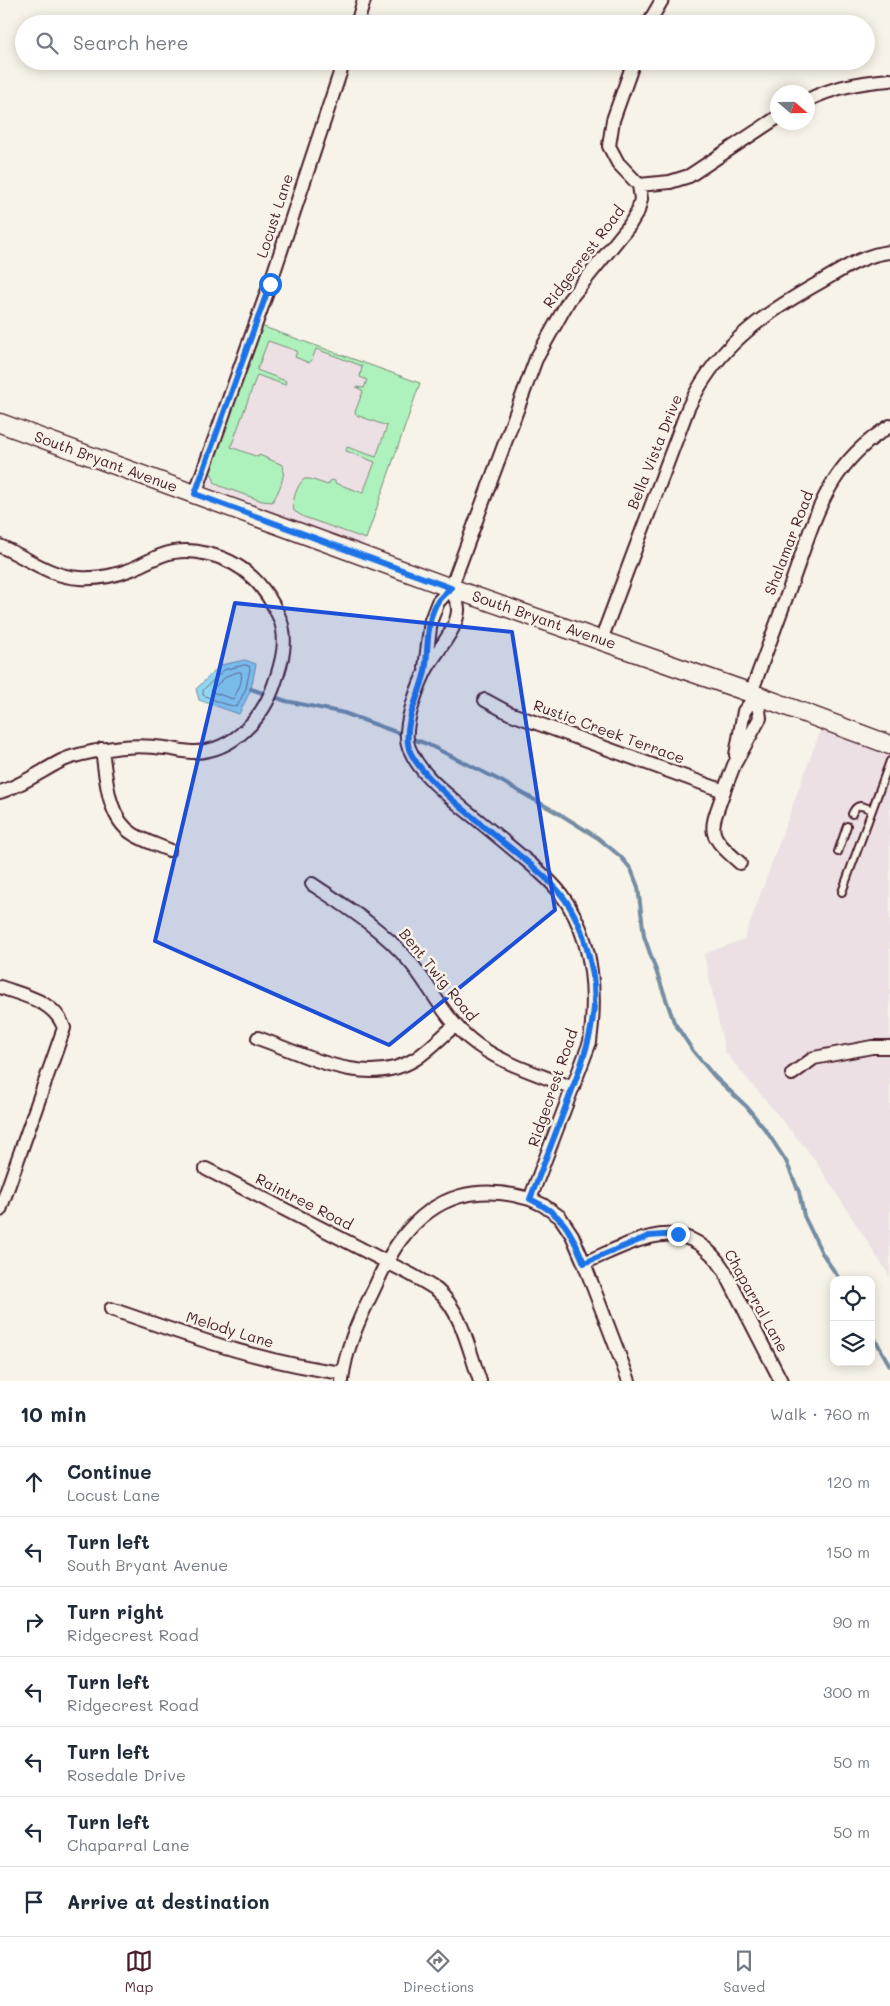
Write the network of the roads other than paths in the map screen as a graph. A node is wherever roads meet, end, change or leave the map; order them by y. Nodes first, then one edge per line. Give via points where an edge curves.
1 (364, 0) edge
2 (662, 0) edge
3 (360, 15) edge
4 (653, 15) edge
5 (341, 70) edge
6 (631, 70) edge
7 (890, 80) edge
8 (815, 97) edge
9 (770, 122) edge
10 (639, 185) junction
11 (890, 252) edge
12 (0, 423) edge
13 (890, 426) edge
14 (195, 494) junction
15 (0, 546) edge
16 (451, 588) junction
17 (601, 640) junction
18 (425, 672) junction
19 (754, 694) junction
20 (485, 700) dead end
21 (890, 745) edge
22 (102, 750) junction
23 (890, 761) edge
24 (724, 791) junction
25 (0, 792) edge
26 (872, 810) junction
27 (852, 814) dead end
28 (847, 826) dead end
29 (169, 850) dead end
30 (838, 852) dead end
31 (740, 863) dead end
32 (312, 884) dead end
33 (842, 892) dead end
34 (0, 987) edge
35 (455, 1025) junction
36 (258, 1038) dead end
37 (890, 1047) edge
38 (792, 1074) dead end
39 (573, 1088) junction
40 (206, 1170) dead end
41 (530, 1199) junction
42 (1, 1202) edge
43 (387, 1262) junction
44 (584, 1263) junction
45 (111, 1309) dead end
46 (342, 1377) edge
47 (480, 1381) edge
48 (629, 1381) edge
49 (781, 1381) edge

1 - 3 street
2 - 4 street
5 - 14 street, Locust Lane via 270,284
6 - 10 street via 610,133 609,146 618,163
7 - 8 street via 841,87
9 - 10 street via 689,176 670,182
10 - 16 street, Ridgecrest Road via 638,211 569,300 536,359
11 - 17 street, Bella Vista Drive via 864,259 776,309 748,329 705,377 688,408
12 - 14 street, South Bryant Avenue
13 - 19 street, Shalamar Road via 852,456 823,498
14 - 16 street, South Bryant Avenue
15 - 22 street via 59,574 82,578 119,573 174,552 196,552 227,560 247,570 266,593 282,625 283,652 265,708 252,725 235,738 209,750 195,752 135,746
16 - 17 street, South Bryant Avenue
16 - 18 street, Ridgecrest Road via 438,602 431,620
16 - 18 street, Ridgecrest Road via 458,610 453,627
17 - 19 street, South Bryant Avenue
18 - 39 street, Ridgecrest Road via 408,722 408,746 417,766 547,878 569,907 585,943 591,963 593,1020 590,1042
19 - 21 street, South Bryant Avenue
19 - 24 street via 744,711 734,765
20 - 24 street, Rustic Creek Terrace via 509,713
22 - 25 street via 62,761
22 - 29 street via 109,791 120,820 132,833
23 - 26 lane
24 - 31 street via 712,830 717,843
26 - 27 lane via 857,806
26 - 33 lane
28 - 30 lane
32 - 35 street, Bent Twig Road via 380,931 396,946 422,976
34 - 42 street via 50,1006 61,1018 64,1028
35 - 36 street via 416,1059 389,1069 360,1071 342,1068
35 - 39 street, Bent Twig Road via 493,1055
37 - 38 street via 872,1047 814,1058
39 - 41 street, Ridgecrest Road
40 - 43 street, Raintree Road
41 - 43 street via 480,1191 438,1205 401,1238
41 - 44 street via 560,1218 572,1234
43 - 46 street via 363,1312
43 - 47 street, Raintree Road via 426,1283 448,1302 456,1315
44 - 48 street
44 - 49 street, Chaparral Lane via 649,1236 678,1234 703,1245 724,1270
45 - 46 street, Melody Lane via 251,1354

